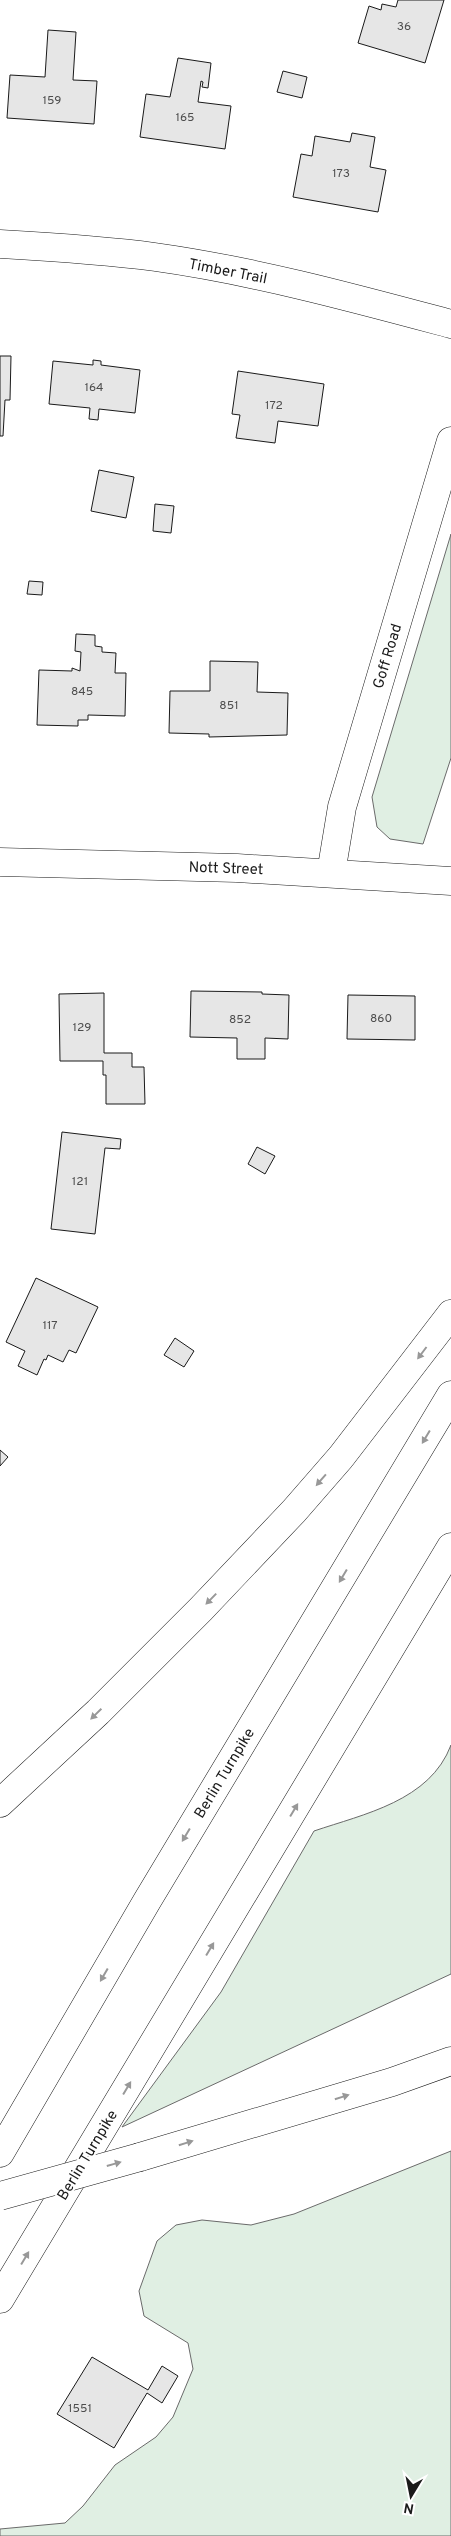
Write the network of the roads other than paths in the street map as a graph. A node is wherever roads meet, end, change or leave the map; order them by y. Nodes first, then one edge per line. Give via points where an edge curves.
1 (0, 244) edge
2 (451, 324) edge
3 (451, 441) edge
4 (0, 862) edge
5 (331, 873) junction
6 (451, 880) edge
7 (451, 1314) edge
8 (451, 1395) edge
9 (451, 1547) edge
10 (0, 1803) edge
11 (451, 2062) edge
12 (0, 2153) edge
13 (0, 2196) edge
14 (0, 2299) edge

1 - 2 main road, Timber Trail via 122,253 219,268
3 - 5 main road, Goff Road via 342,807
4 - 5 main road, Nott Street
5 - 6 main road, Nott Street
7 -> 10 main road via 347,1450 287,1518 202,1609
8 -> 12 main road, Berlin Turnpike via 147,1901
14 -> 9 main road, Berlin Turnpike
13 -> 11 main road, bridge

